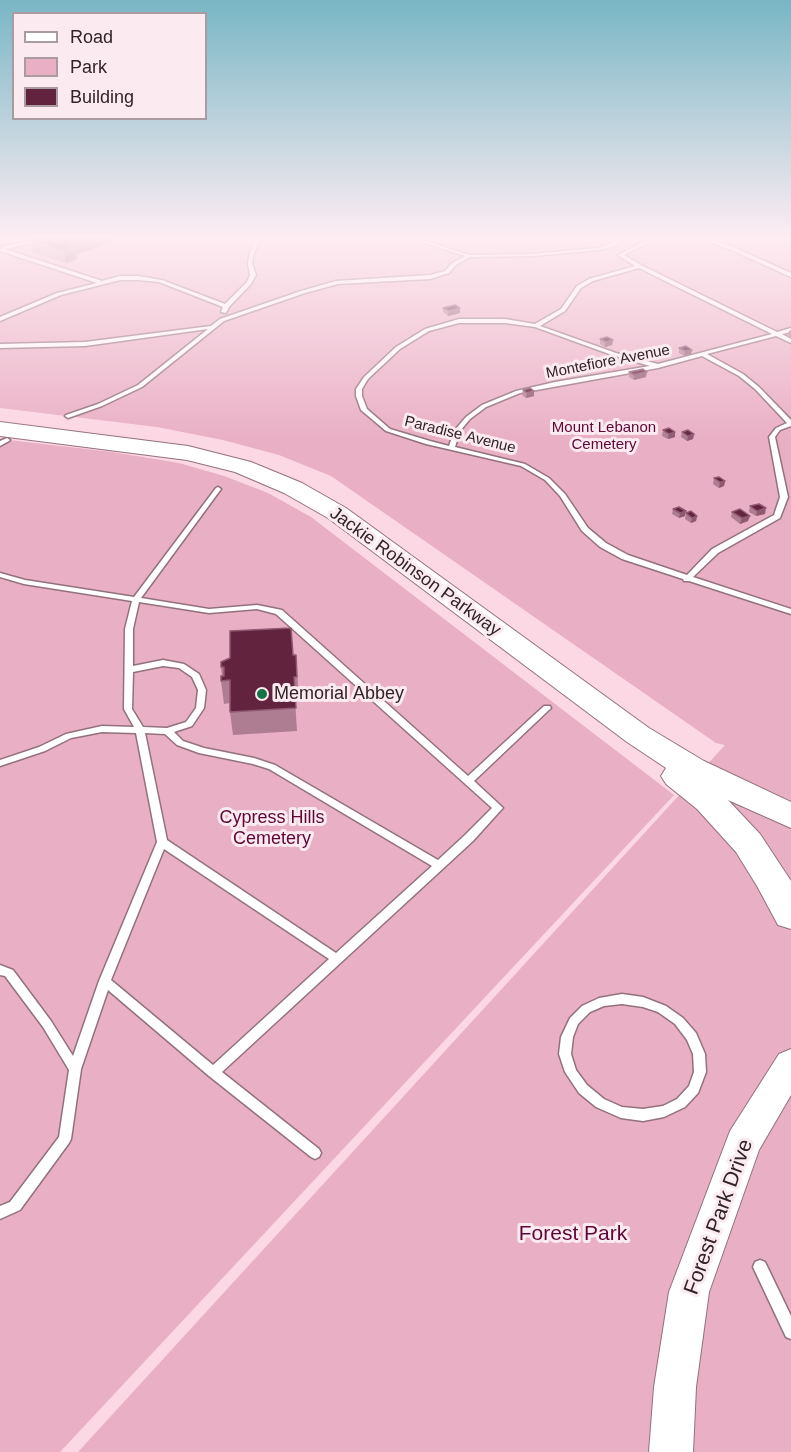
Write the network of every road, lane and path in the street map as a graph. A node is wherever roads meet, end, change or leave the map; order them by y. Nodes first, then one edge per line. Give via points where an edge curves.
1 (35, 305) edge
2 (223, 305) edge
3 (269, 305) edge
4 (567, 305) edge
5 (718, 305) edge
6 (226, 306) joint
7 (0, 320) edge
8 (222, 320) junction
9 (213, 326) junction
10 (536, 326) junction
11 (791, 330) edge
12 (777, 334) junction
13 (791, 341) edge
14 (0, 346) edge
15 (704, 355) junction
16 (658, 366) junction
17 (68, 416) dead end
18 (791, 424) edge
19 (2, 432) edge
20 (451, 448) junction
21 (218, 489) dead end
22 (0, 575) edge
23 (687, 579) junction
24 (136, 600) junction
25 (791, 612) edge
26 (128, 670) junction
27 (591, 701) junction
28 (547, 708) dead end
29 (140, 729) junction
30 (167, 731) junction
31 (0, 763) edge
32 (468, 781) junction
33 (791, 798) edge
34 (791, 816) edge
35 (162, 842) junction
36 (439, 866) junction
37 (791, 915) edge
38 (337, 958) junction
39 (0, 970) edge
40 (105, 981) junction
41 (679, 1021) joint
42 (791, 1064) edge
43 (75, 1069) junction
44 (213, 1072) junction
45 (315, 1153) dead end
46 (0, 1213) edge
47 (760, 1267) dead end
48 (791, 1332) edge
49 (671, 1452) edge

1 - 7 lane
2 - 6 lane
3 - 8 lane
4 - 10 lane
5 - 12 lane
6 - 8 lane
8 - 9 lane
9 - 14 lane via 85,344
9 - 17 lane via 140,386
10 - 16 lane, Paradise Avenue
10 - 20 lane, Paradise Avenue via 480,320 441,325 414,337 366,378 359,396 373,420 388,430
11 - 12 lane, Montefiore Avenue
12 - 13 lane
12 - 15 lane, Montefiore Avenue
15 - 16 lane, Montefiore Avenue
15 - 18 lane via 741,375
16 - 20 lane, Montefiore Avenue via 518,392 470,416 457,431
18 - 23 lane via 778,429 772,437 784,497 777,516 715,551
19 - 27 highway, Jackie Robinson Parkway via 169,449 278,481 337,513
19 - 33 highway, Jackie Robinson Parkway via 200,444 253,458 304,478 355,508 664,730 721,764
20 - 23 lane, Paradise Avenue via 523,465 547,479 563,495 585,529 603,545
21 - 24 lane
22 - 24 lane
23 - 25 lane, Paradise Avenue
24 - 26 lane via 129,629
24 - 32 lane via 209,611 257,607 279,612
26 - 29 lane via 128,709
26 - 30 lane via 162,663 182,666 196,676 202,690 200,708 189,724
27 - 34 highway, Jackie Robinson Parkway via 692,769
27 - 37 highway via 725,816 760,861
28 - 32 lane
29 - 30 lane
29 - 31 lane via 102,729 69,736
29 - 35 lane
30 - 36 lane via 180,743 202,751 272,767
32 - 36 lane via 498,808
35 - 38 lane
35 - 40 lane
36 - 38 lane
38 - 44 lane
39 - 43 lane via 9,973
40 - 43 lane
40 - 44 lane
41 - 41 lane via 662,1009 622,999 586,1009 574,1021 567,1037 571,1072 600,1103 621,1112 664,1112 681,1103 694,1089 700,1072 699,1054
42 - 49 street, Forest Park Drive via 742,1143 688,1292
43 - 46 lane via 65,1139 15,1206
44 - 45 lane
47 - 48 lane

